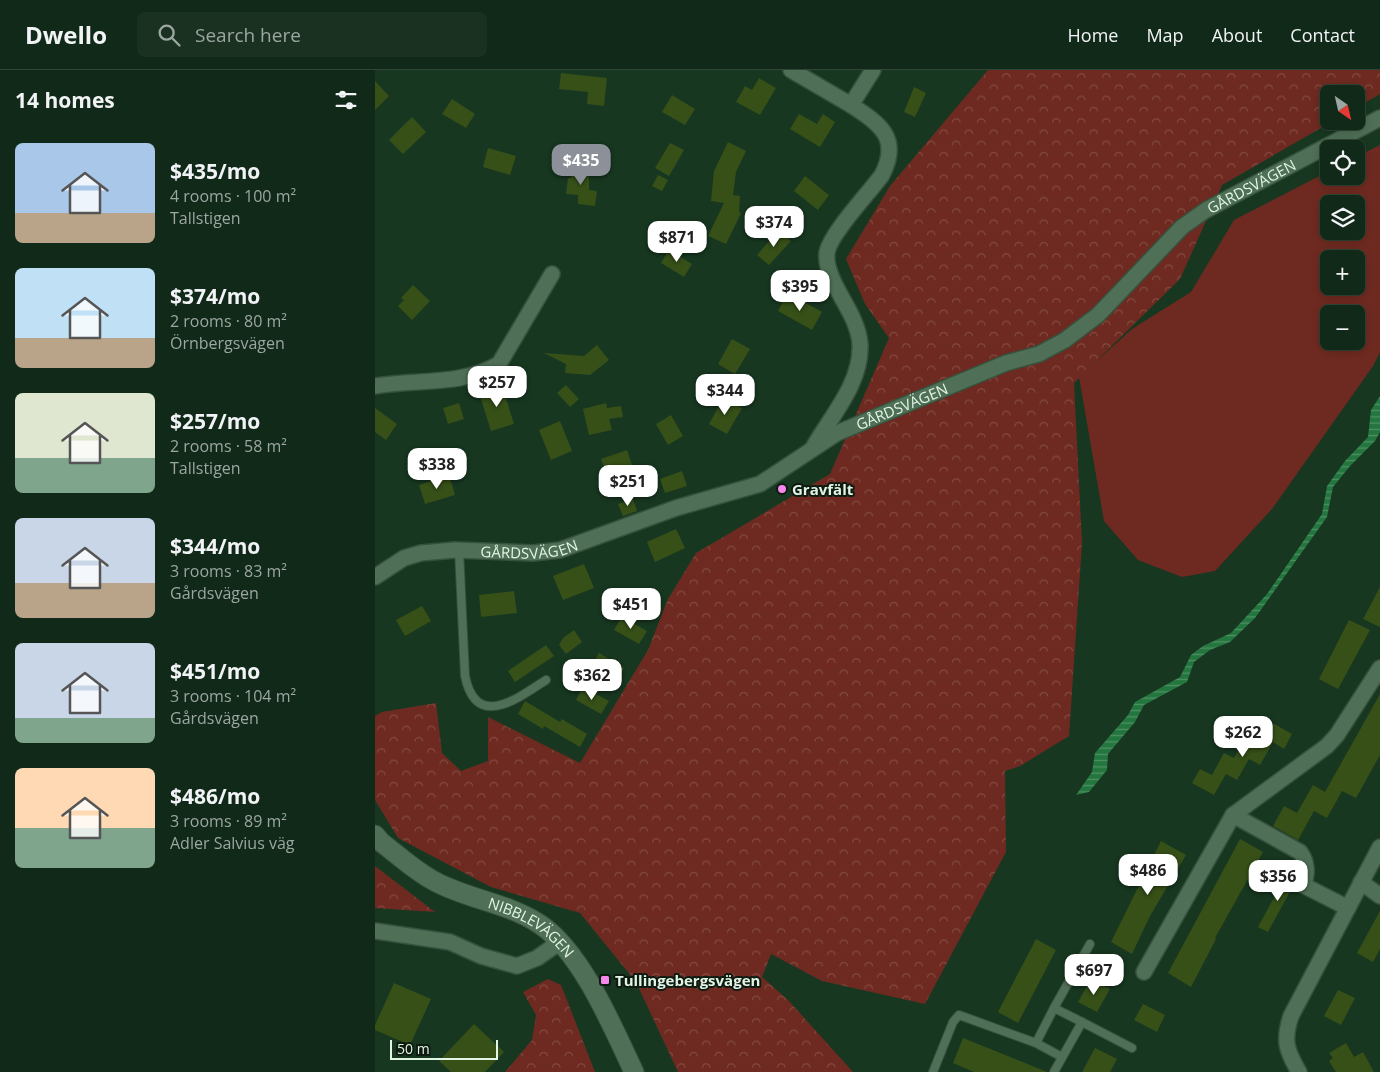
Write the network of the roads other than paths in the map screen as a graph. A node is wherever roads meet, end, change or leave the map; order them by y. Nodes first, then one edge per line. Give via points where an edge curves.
1 (791, 70) edge
2 (873, 70) edge
3 (851, 106) junction
4 (1380, 118) edge
5 (552, 274) dead end
6 (375, 386) edge
7 (814, 447) junction
8 (459, 550) junction
9 (375, 577) edge
10 (1380, 668) edge
11 (546, 680) dead end
12 (1375, 685) edge
13 (1233, 815) junction
14 (375, 835) edge
15 (1380, 847) edge
16 (1361, 882) junction
17 (1380, 896) edge
18 (1348, 908) junction
19 (375, 931) edge
20 (560, 942) junction
21 (1090, 944) dead end
22 (1144, 972) dead end
23 (1055, 1008) junction
24 (1082, 1022) junction
25 (1036, 1043) junction
26 (1132, 1048) dead end
27 (1062, 1057) junction
28 (634, 1072) edge
29 (933, 1072) edge
30 (1055, 1072) edge
31 (1299, 1072) edge

1 - 3 street
2 - 3 street
3 - 7 street via 880,127 887,136 889,154 882,175 832,239 827,252 832,278 853,318 860,345 851,387
4 - 7 street, GÅRDSVÄGEN via 1206,210 1182,226 1098,315 1065,340 1039,354 1006,363 927,395
5 - 6 street via 499,364 455,379
7 - 8 street, GÅRDSVÄGEN via 760,484 676,508 560,550 533,553
8 - 9 street, GÅRDSVÄGEN via 421,553 404,558
8 - 11 lane via 465,676 473,698 479,704 489,706 511,703
10 - 12 street
12 - 13 street via 1327,746
13 - 18 street via 1300,852 1305,858 1303,885
13 - 22 street
14 - 20 street, NIBBLEVÄGEN via 435,882 530,918
15 - 16 street
16 - 17 street
16 - 18 street
18 - 31 street via 1295,1008 1286,1032 1291,1058
19 - 20 street via 450,942 481,956 517,966 537,958
20 - 28 street, NIBBLEVÄGEN via 584,974
21 - 23 lane
23 - 24 lane
23 - 25 lane
24 - 26 lane
24 - 27 lane
25 - 27 lane
25 - 29 lane via 959,1015 953,1022
27 - 30 lane

